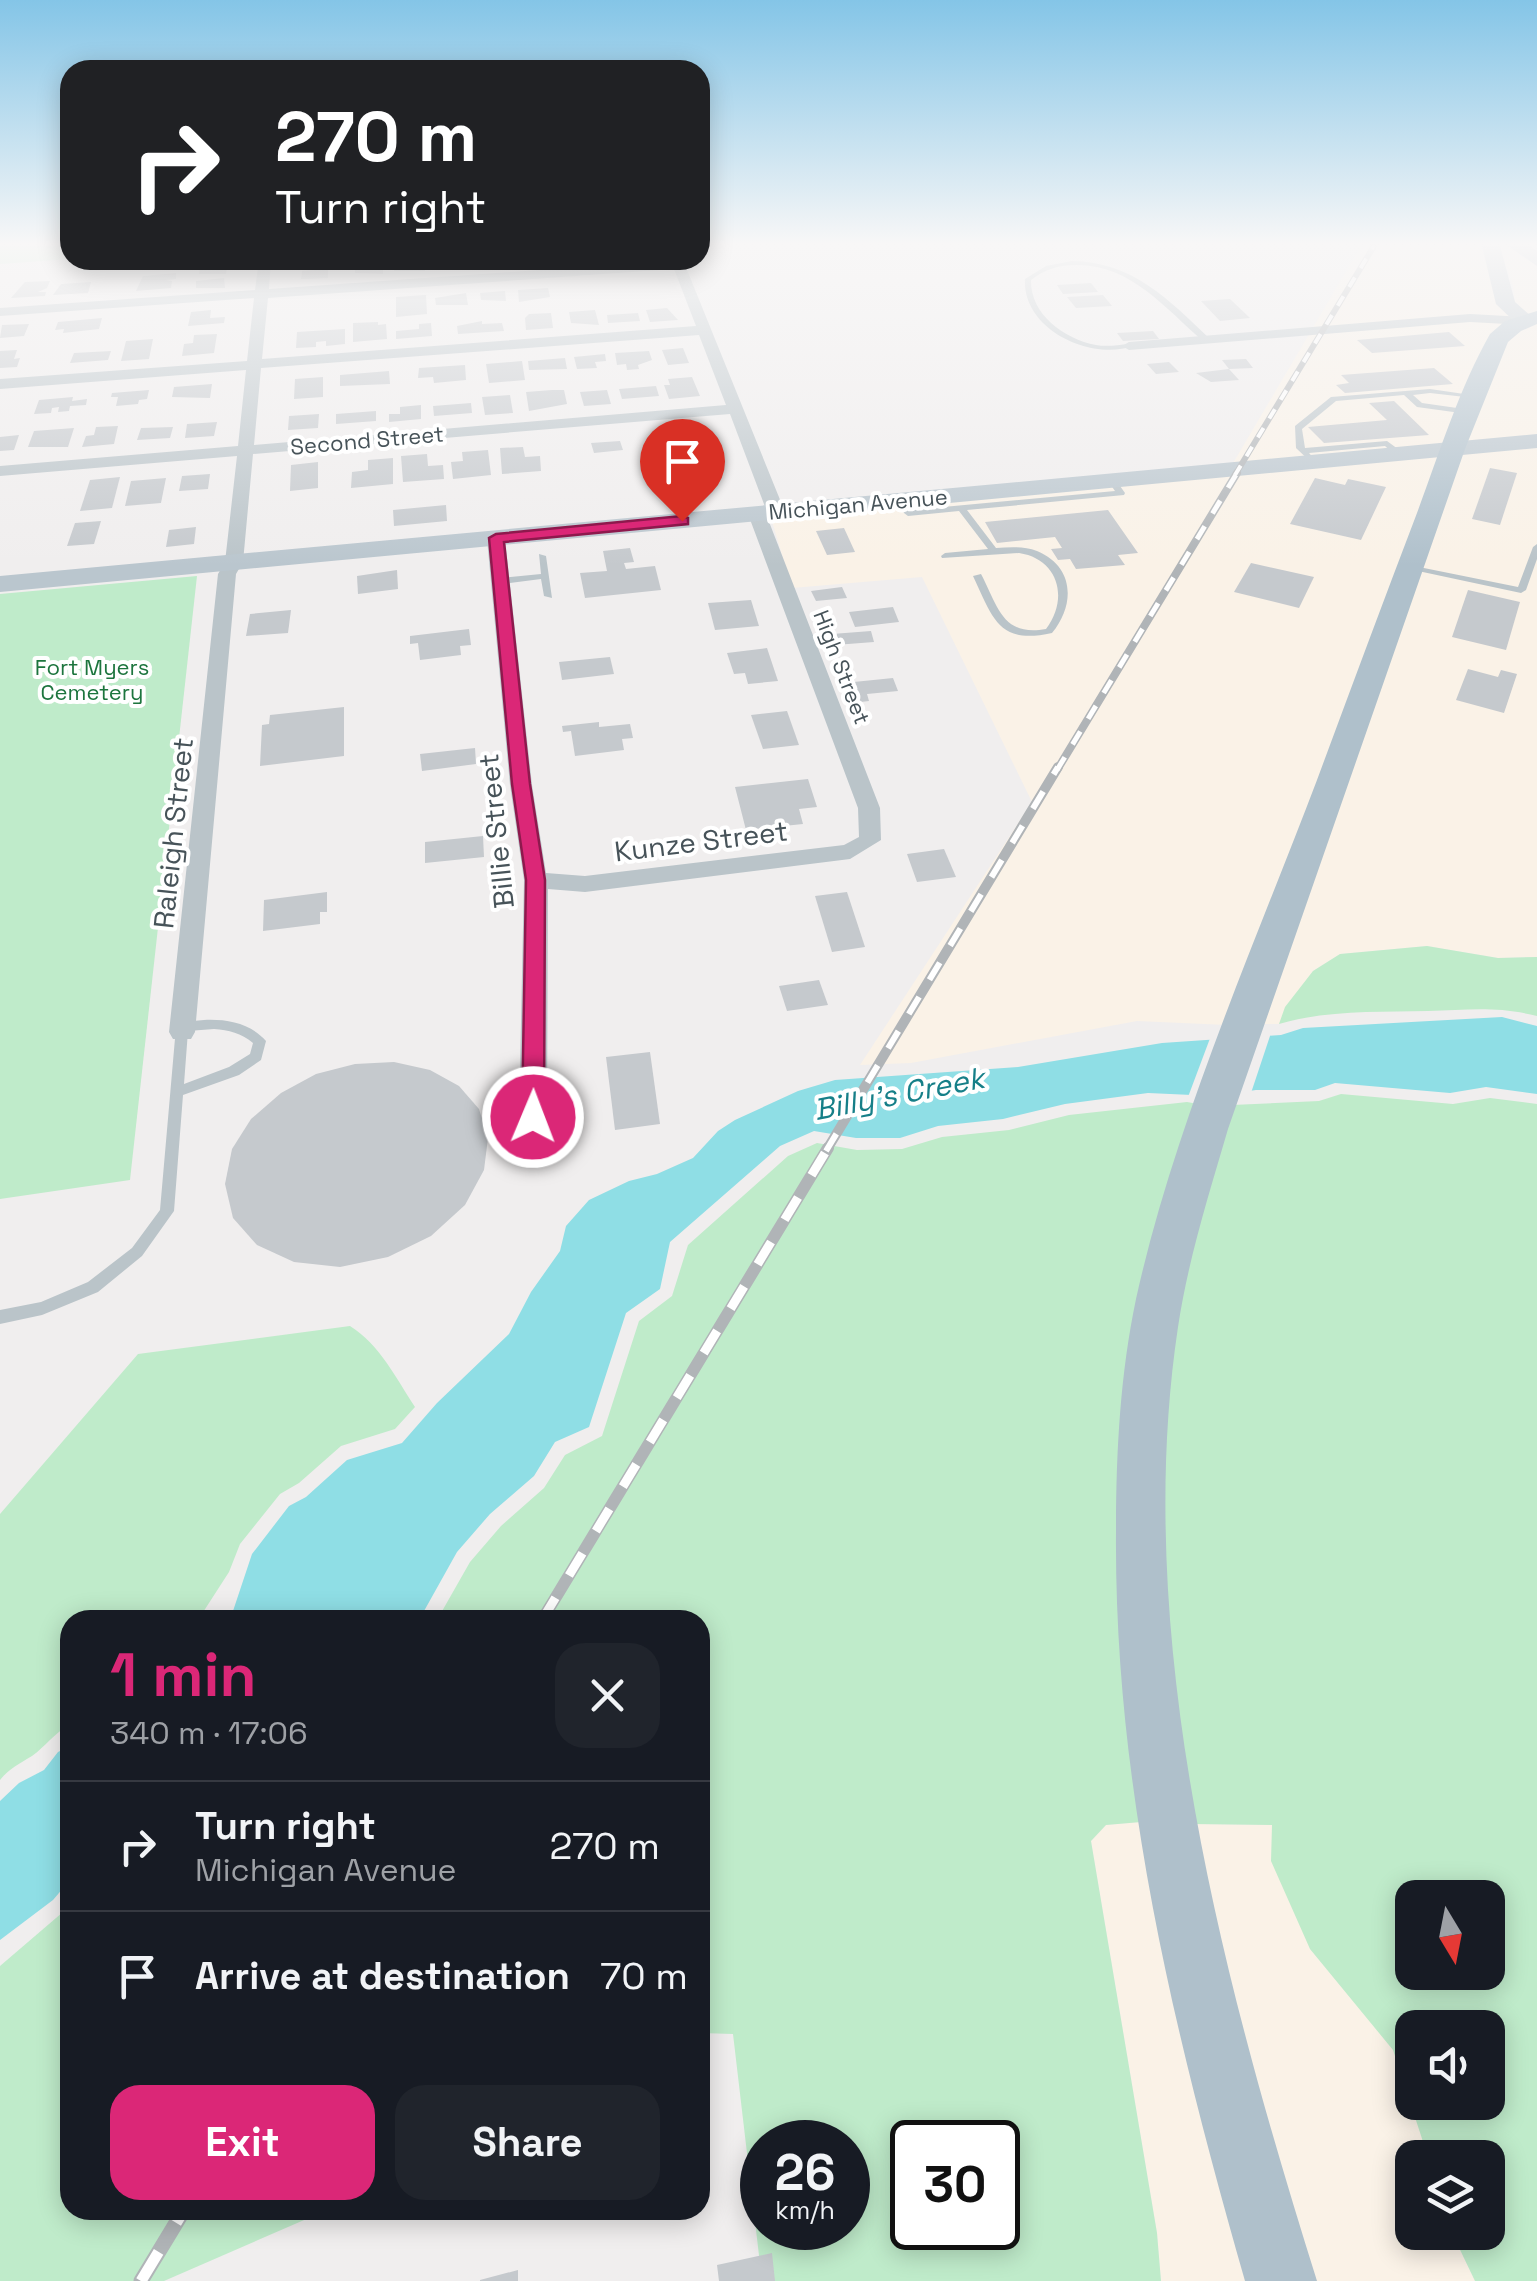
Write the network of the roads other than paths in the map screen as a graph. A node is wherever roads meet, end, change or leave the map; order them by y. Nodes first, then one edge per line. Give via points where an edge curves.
1 (256, 352) edge
2 (416, 352) edge
3 (712, 352) edge
4 (1492, 352) edge
5 (255, 365) junction
6 (0, 384) edge
7 (1404, 392) junction
8 (1471, 404) junction
9 (734, 410) junction
10 (1537, 441) edge
11 (1452, 449) junction
12 (245, 450) junction
13 (1308, 457) junction
14 (0, 471) edge
15 (1112, 481) junction
16 (902, 500) junction
17 (961, 508) junction
18 (766, 513) junction
19 (496, 538) junction
20 (1537, 547) edge
21 (994, 551) junction
22 (542, 556) dead end
23 (945, 556) dead end
24 (234, 562) junction
25 (1409, 568) junction
26 (546, 576) junction
27 (978, 576) dead end
28 (500, 581) junction
29 (0, 584) edge
30 (548, 596) dead end
31 (870, 840) joint
32 (536, 880) junction
33 (182, 1030) junction
34 (177, 1092) junction
35 (533, 1117) dead end
36 (0, 1317) edge
37 (1281, 2281) edge

1 - 5 street, Raleigh Street
2 - 5 street
3 - 9 street, High Street
4 - 8 main road
5 - 6 street
5 - 12 street, Raleigh Street
7 - 8 lane via 1448,391
7 - 8 lane via 1420,405
7 - 13 lane via 1334,399 1298,428
8 - 11 main road
9 - 12 street, Second Street
9 - 18 street, High Street
10 - 11 street, Michigan Avenue
11 - 13 street, Michigan Avenue
11 - 25 main road
12 - 14 street, Second Street
12 - 24 street, Raleigh Street
13 - 15 street, Michigan Avenue
15 - 16 street, Michigan Avenue
15 - 17 lane via 1121,493
16 - 17 lane via 908,512
16 - 18 street, Michigan Avenue
17 - 21 lane
18 - 19 street, Michigan Avenue
18 - 31 street, High Street via 869,808
19 - 24 street, Michigan Avenue
19 - 28 street, Billie Street
20 - 25 lane via 1521,590
21 - 23 lane
21 - 27 lane via 1028,551 1046,560 1067,600 1057,623 1034,636 1008,630
22 - 26 lane
24 - 29 street, Michigan Avenue
24 - 33 street, Raleigh Street via 227,574
25 - 37 main road via 1207,1129 1172,1242 1151,1353 1141,1506 1144,1616 1164,1789 1222,2072
26 - 28 lane
26 - 30 lane
28 - 32 street, Billie Street
31 - 32 street, Kunze Street via 850,852 734,868 585,884
32 - 35 street, Billie Street
33 - 34 lane, Raleigh Street
33 - 34 lane via 245,1028 260,1041 256,1057 234,1071
34 - 36 lane, Raleigh Street via 167,1211 137,1252 93,1287

